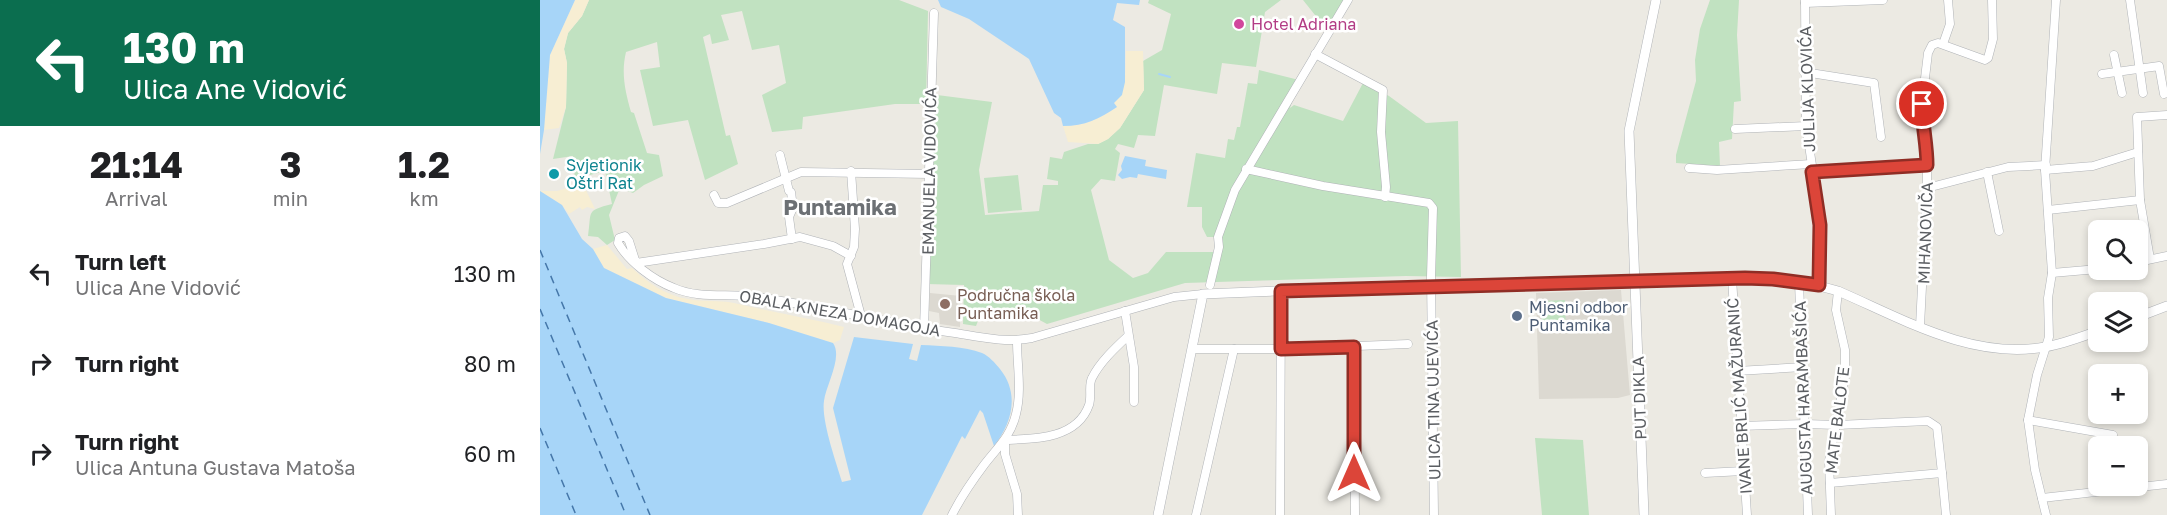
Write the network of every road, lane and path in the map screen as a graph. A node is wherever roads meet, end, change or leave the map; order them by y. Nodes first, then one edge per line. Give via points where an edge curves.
1 (1348, 0) edge
2 (1656, 0) edge
3 (1883, 0) edge
4 (1948, 0) edge
5 (1992, 0) edge
6 (2056, 0) edge
7 (2130, 0) edge
8 (1805, 2) edge
9 (934, 14) dead end
10 (1943, 44) junction
11 (1315, 54) junction
12 (2115, 55) dead end
13 (2139, 67) junction
14 (1804, 72) junction
15 (2118, 72) junction
16 (2102, 74) dead end
17 (2121, 93) dead end
18 (2143, 93) dead end
19 (2164, 93) dead end
20 (2167, 115) edge
21 (1806, 126) junction
22 (1735, 129) dead end
23 (1881, 137) dead end
24 (2138, 152) junction
25 (780, 155) dead end
26 (1927, 165) junction
27 (1689, 168) dead end
28 (1812, 168) junction
29 (2046, 168) junction
30 (1246, 169) junction
31 (851, 171) junction
32 (1987, 172) junction
33 (929, 174) junction
34 (786, 179) junction
35 (1927, 188) junction
36 (714, 195) dead end
37 (1385, 197) junction
38 (2140, 200) junction
39 (2048, 210) junction
40 (1999, 231) dead end
41 (792, 239) junction
42 (851, 256) junction
43 (2167, 256) edge
44 (2150, 259) joint
45 (2088, 270) edge
46 (2052, 273) junction
47 (1732, 278) junction
48 (1634, 280) junction
49 (1799, 282) junction
50 (1210, 285) dead end
51 (1431, 285) junction
52 (1819, 285) junction
53 (1281, 291) junction
54 (1838, 291) junction
55 (1203, 294) junction
56 (2167, 306) edge
57 (1125, 311) junction
58 (2148, 313) edge
59 (861, 316) junction
60 (1920, 326) junction
61 (924, 329) junction
62 (2088, 334) edge
63 (1128, 336) junction
64 (1017, 341) junction
65 (1408, 344) dead end
66 (1354, 347) junction
67 (2046, 347) junction
68 (1192, 349) junction
69 (1234, 349) junction
70 (1281, 349) junction
71 (1803, 367) junction
72 (1737, 371) junction
73 (1134, 402) dead end
74 (2028, 420) junction
75 (1805, 424) junction
76 (1740, 426) junction
77 (1837, 426) junction
78 (2113, 435) dead end
79 (1005, 440) junction
80 (1743, 471) junction
81 (1705, 473) dead end
82 (1942, 473) junction
83 (1830, 483) junction
84 (2167, 484) edge
85 (2042, 498) junction
86 (952, 515) edge
87 (1018, 515) edge
88 (1158, 515) edge
89 (1196, 515) edge
90 (1280, 515) edge
91 (1355, 515) edge
92 (1434, 515) edge
93 (1644, 515) edge
94 (1746, 515) edge
95 (1808, 515) edge
96 (1831, 515) edge
97 (1946, 515) edge
98 (2046, 515) edge

1 - 11 street
2 - 48 street, PUT DIKLA via 1629,131
3 - 8 street
4 - 10 street via 1950,24
5 - 10 street via 1994,39 1988,58
6 - 29 street
7 - 13 street
8 - 14 street, JULIJA KLOVIĆA
9 - 33 street, EMANUELA VIDOVIĆA
10 - 26 street, MIHANOVIČA via 1932,45 1928,53 1922,104
11 - 30 street
11 - 37 street via 1383,90
12 - 15 street
13 - 15 street
13 - 18 street
13 - 19 street via 2159,66
14 - 21 street, JULIJA KLOVIĆA
14 - 23 street via 1874,83
15 - 16 street
15 - 17 street
20 - 24 street via 2138,117
21 - 22 street
21 - 28 street, JULIJA KLOVIĆA
24 - 29 street via 2093,166
24 - 38 street
25 - 34 street
26 - 28 street
26 - 35 street, MIHANOVIČA
27 - 28 street
28 - 52 street, JULIJA KLOVIĆA via 1820,230
29 - 32 street via 2008,166
29 - 39 street
30 - 37 street
30 - 50 street via 1218,237
31 - 33 street
31 - 34 street via 801,172
31 - 42 street via 855,229
32 - 35 street
32 - 40 street
33 - 61 street, EMANUELA VIDOVIĆA
34 - 36 street via 727,203 718,203
34 - 41 street via 793,208 789,217
35 - 60 street, MIHANOVIČA
37 - 51 street, ULICA TINA UJEVIĆA via 1429,203 1433,208
38 - 39 street
38 - 44 street
39 - 46 street
41 - 42 street via 813,239
41 - 59 street, OBALA KNEZA DOMAGOJA via 636,262 659,281 695,294 756,297
42 - 59 street via 848,264
43 - 44 street
45 - 46 street
46 - 67 street
47 - 48 street
47 - 49 street
47 - 72 street, IVANE BRLIĆ MAŽURANIĆ
48 - 51 street
48 - 93 street, PUT DIKLA
49 - 52 street
49 - 71 street, AUGUSTA HARAMBAŠIĆA
51 - 53 street
51 - 92 street, ULICA TINA UJEVIĆA
52 - 54 street
53 - 55 street
53 - 70 street
54 - 60 street
54 - 77 street, MATE BALOTE via 1836,310 1845,350 1845,377
55 - 57 street via 1174,297
55 - 68 street
56 - 58 street
57 - 63 street
57 - 64 street
59 - 61 street, OBALA KNEZA DOMAGOJA
60 - 67 street via 1965,344
61 - 64 street, OBALA KNEZA DOMAGOJA
62 - 67 street
63 - 73 street via 1134,367
63 - 79 street via 1090,380 1088,407 1066,431 1052,437
64 - 79 street via 1017,411
65 - 66 street
66 - 70 street
66 - 91 street
67 - 74 street
68 - 69 street
68 - 88 street
69 - 70 street
69 - 89 street
70 - 90 street
71 - 72 street
71 - 75 street, AUGUSTA HARAMBAŠIĆA
72 - 76 street, IVANE BRLIĆ MAŽURANIĆ
74 - 78 street
74 - 85 street
75 - 76 street
75 - 77 street
75 - 95 street, AUGUSTA HARAMBAŠIĆA
76 - 80 street, IVANE BRLIĆ MAŽURANIĆ
77 - 82 street via 1928,421 1937,427
77 - 83 street, MATE BALOTE via 1829,461
79 - 86 street via 963,494
79 - 87 street
80 - 81 street
80 - 94 street, IVANE BRLIĆ MAŽURANIĆ
82 - 83 street
82 - 97 street
83 - 96 street, MATE BALOTE
84 - 85 street
85 - 98 street

